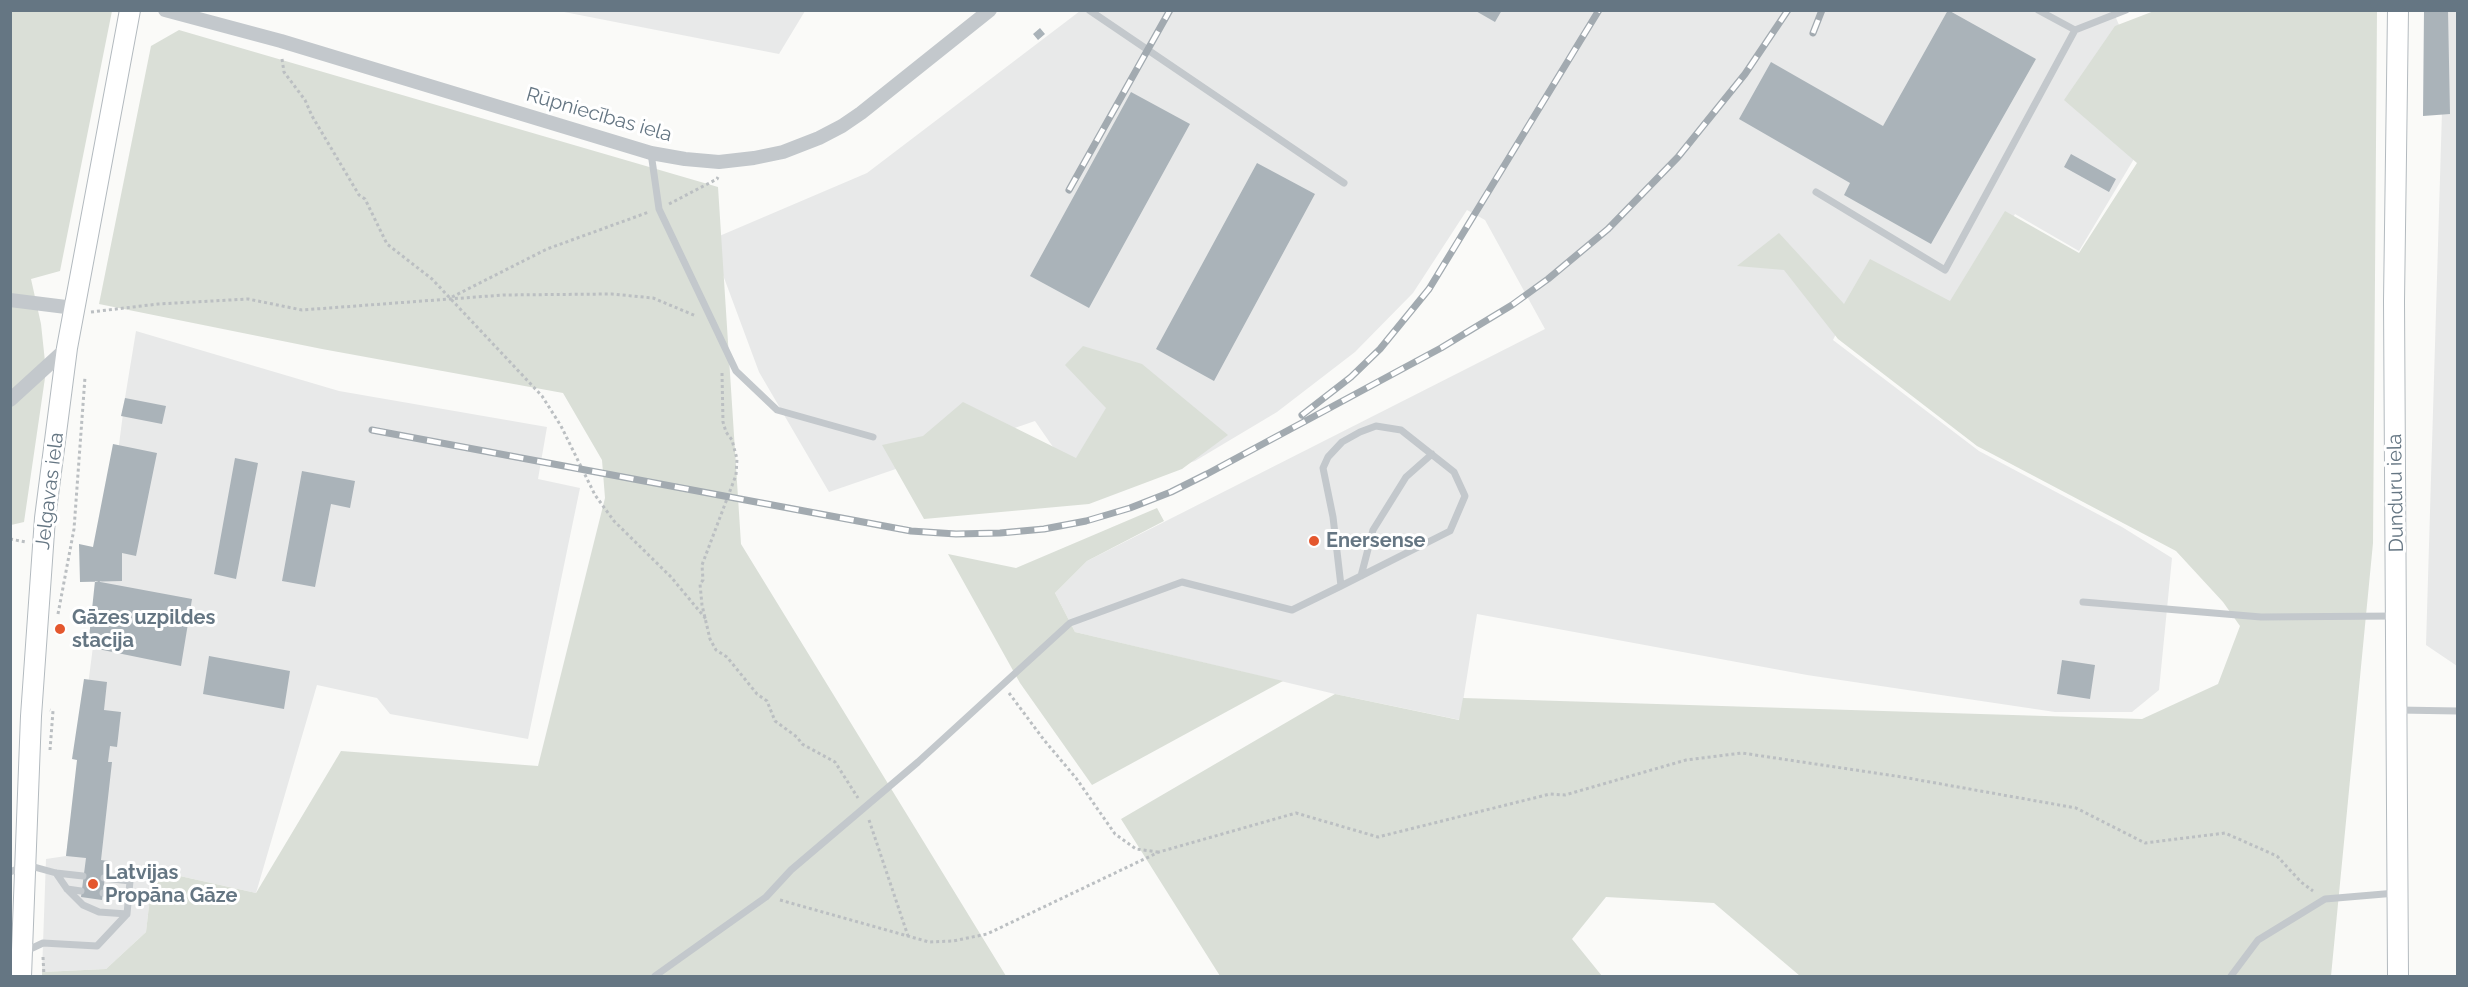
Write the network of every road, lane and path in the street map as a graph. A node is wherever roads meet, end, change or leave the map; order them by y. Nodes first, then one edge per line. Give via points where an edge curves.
1 (130, 10) edge
2 (165, 10) edge
3 (990, 10) edge
4 (1089, 10) edge
5 (2038, 10) edge
6 (2126, 10) edge
7 (2398, 10) edge
8 (2075, 30) junction
9 (281, 41) junction
10 (651, 153) junction
11 (719, 162) junction
12 (1344, 183) dead end
13 (1816, 192) dead end
14 (659, 209) junction
15 (450, 298) junction
16 (10, 300) edge
17 (74, 308) junction
18 (711, 322) junction
19 (67, 348) junction
20 (729, 358) junction
21 (85, 377) dead end
22 (10, 400) edge
23 (873, 437) dead end
24 (1432, 454) junction
25 (1360, 576) junction
26 (1341, 586) junction
27 (2084, 602) dead end
28 (2397, 616) junction
29 (706, 618) junction
30 (56, 619) dead end
31 (1003, 685) junction
32 (2398, 710) junction
33 (2457, 711) edge
34 (865, 807) junction
35 (1159, 852) junction
36 (19, 869) edge
37 (56, 873) junction
38 (83, 876) dead end
39 (105, 879) dead end
40 (67, 889) junction
41 (81, 891) dead end
42 (2399, 893) junction
43 (103, 894) dead end
44 (129, 896) junction
45 (766, 897) junction
46 (2325, 899) junction
47 (127, 914) junction
48 (908, 936) junction
49 (21, 953) junction
50 (21, 976) edge
51 (655, 976) edge
52 (2231, 976) edge
53 (2398, 976) edge

1 - 17 street, Jelgavas iela
2 - 9 street, Rūpniecības iela
3 - 11 street, Rūpniecības iela via 842,126 783,152
4 - 12 lane
5 - 8 lane
6 - 8 lane
7 - 28 street, Dunduru iela via 2394,301
8 - 13 lane via 1945,270
9 - 10 street, Rūpniecības iela
9 - 15 path via 284,72 365,199 387,244
10 - 11 street, Rūpniecības iela
10 - 14 lane
11 - 14 path via 717,179
14 - 15 path via 547,249
14 - 18 lane
15 - 17 path via 302,310 248,299 158,304 94,313
15 - 18 path via 612,294 653,298
15 - 29 path via 542,396 595,495 614,521
16 - 17 street
17 - 19 street, Jelgavas iela
18 - 20 lane
19 - 22 street
19 - 36 street, Jelgavas iela via 45,519
20 - 23 lane via 736,371 777,410
20 - 29 path via 720,364 721,410 737,459 736,475 702,565 700,584
21 - 30 path via 74,529
24 - 25 lane via 1406,477 1373,530
24 - 25 lane via 1454,472 1465,496 1450,531
24 - 26 lane via 1401,430 1376,426 1342,442 1328,457 1323,468
25 - 26 lane
26 - 31 lane via 1292,610 1182,582 1070,623
27 - 28 lane via 2261,617
28 - 32 street, Dunduru iela
29 - 34 path via 716,650 767,700 775,721 802,744 835,762
31 - 34 lane
31 - 35 path via 1115,834 1136,849
32 - 33 lane
32 - 42 street, Dunduru iela
34 - 45 lane via 791,870
34 - 48 path
35 - 46 path via 1296,813 1378,837 1550,794 1565,795 1686,760 1742,753 2076,808 2145,843 2225,833 2277,856 2301,882
35 - 48 path via 987,934 941,942
36 - 37 lane
36 - 49 street, Jelgavas iela
37 - 38 lane
37 - 40 lane
39 - 44 lane via 130,882
40 - 41 lane
40 - 47 lane via 83,905 99,912
42 - 46 lane
42 - 53 street, Dunduru iela
43 - 44 lane
44 - 47 lane
45 - 48 path
45 - 51 lane
46 - 52 lane via 2258,940
47 - 49 lane via 97,946 43,943
49 - 50 street, Jelgavas iela

